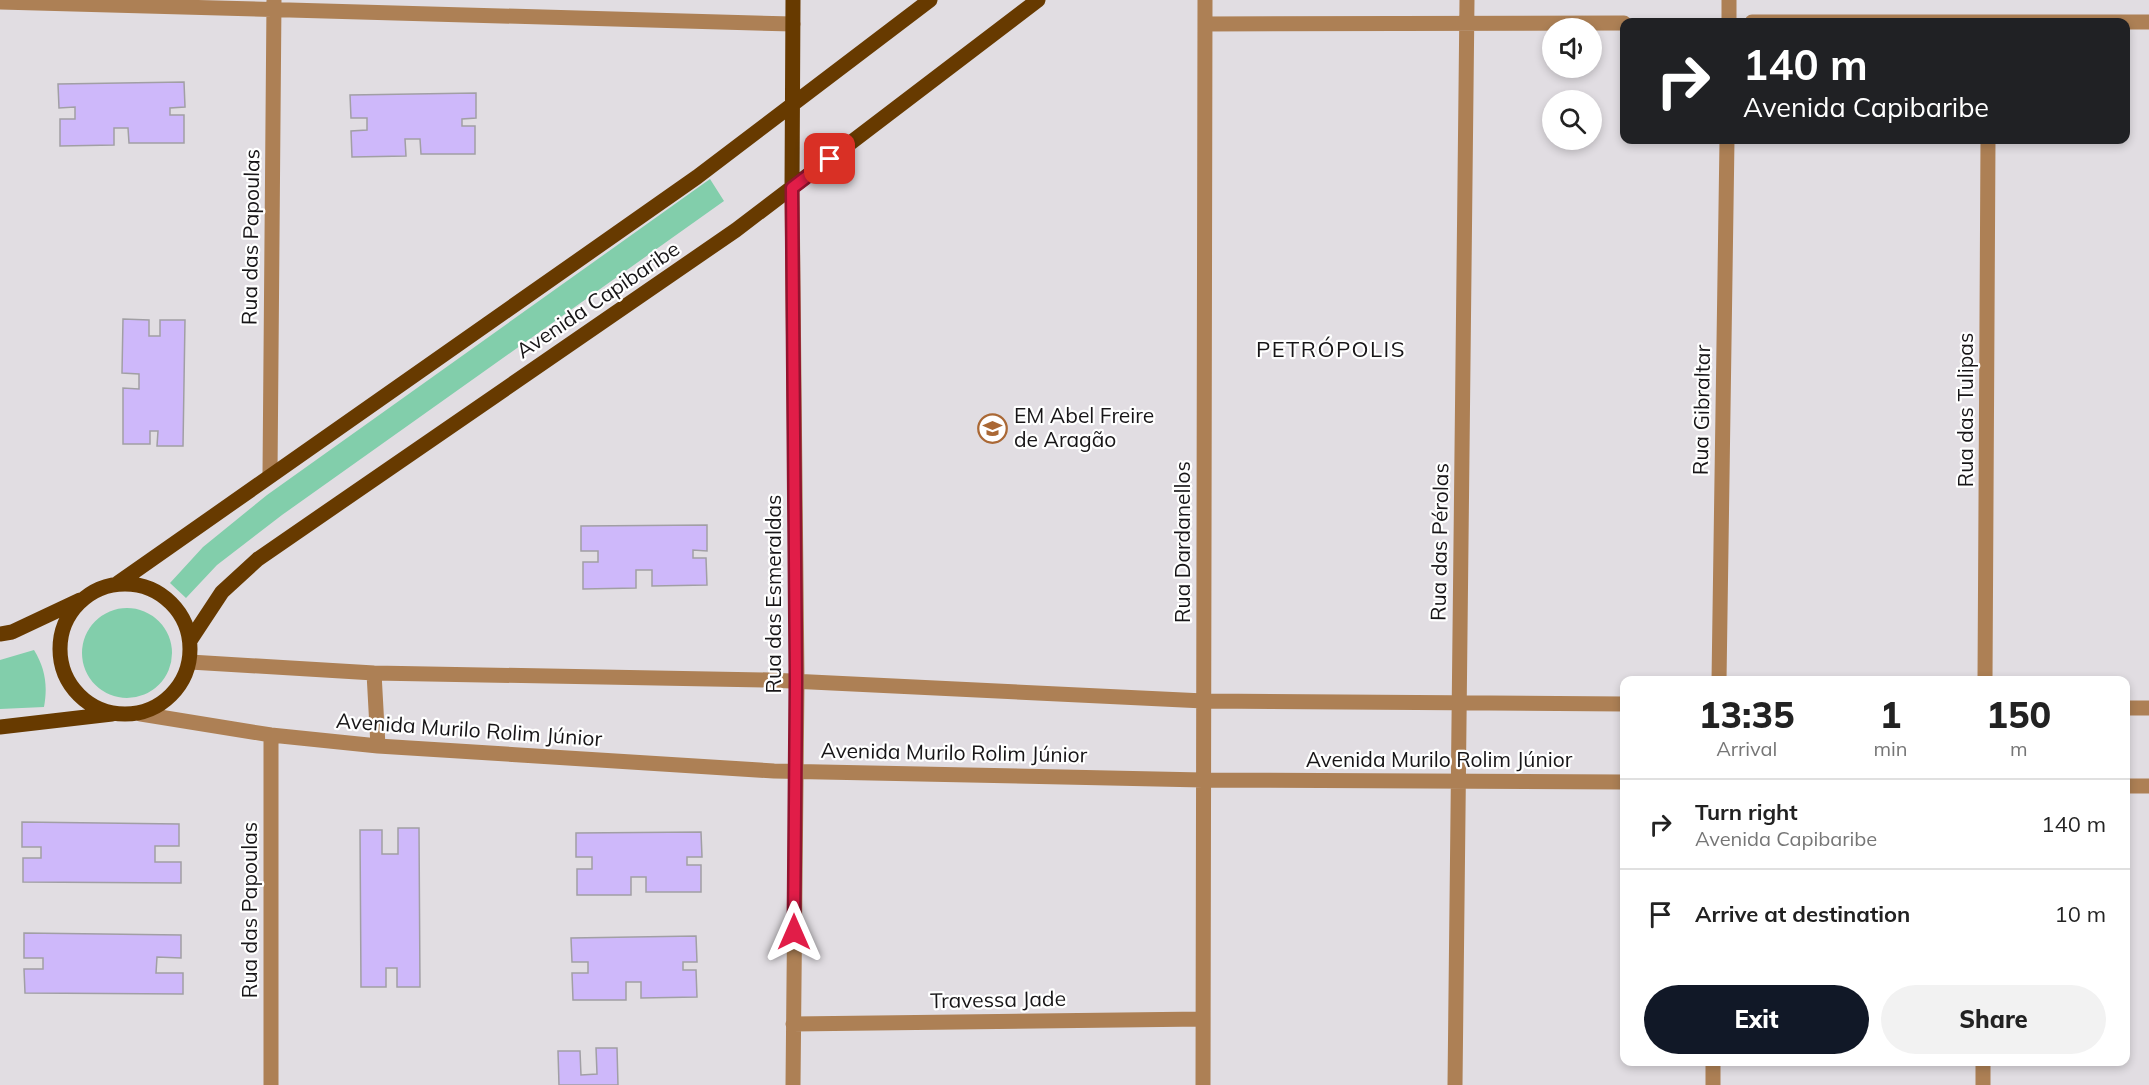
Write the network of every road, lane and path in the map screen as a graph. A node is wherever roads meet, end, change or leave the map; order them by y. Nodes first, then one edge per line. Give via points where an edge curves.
1 (793, 0) edge
2 (930, 0) edge
3 (1038, 0) edge
4 (1205, 0) edge
5 (1467, 0) edge
6 (1729, 0) edge
7 (0, 2) edge
8 (274, 5) edge
9 (1729, 18) edge
10 (2130, 22) edge
11 (2149, 22) edge
12 (1467, 23) junction
13 (1620, 23) edge
14 (793, 24) junction
15 (1205, 24) junction
16 (794, 104) junction
17 (1727, 144) edge
18 (1988, 144) edge
19 (792, 188) junction
20 (270, 475) junction
21 (118, 583) junction
22 (80, 600) junction
23 (0, 634) edge
24 (191, 639) junction
25 (190, 662) junction
26 (374, 673) junction
27 (1719, 676) edge
28 (1985, 676) edge
29 (796, 681) junction
30 (1204, 701) junction
31 (1459, 703) junction
32 (1620, 704) edge
33 (2130, 708) edge
34 (2149, 708) edge
35 (112, 714) junction
36 (141, 714) junction
37 (0, 727) edge
38 (271, 735) junction
39 (378, 746) junction
40 (795, 770) junction
41 (1203, 780) junction
42 (1458, 781) junction
43 (1620, 782) edge
44 (2130, 786) edge
45 (2149, 786) edge
46 (1203, 1019) junction
47 (793, 1024) junction
48 (1713, 1066) edge
49 (1983, 1066) edge
50 (271, 1085) edge
51 (793, 1085) edge
52 (1203, 1085) edge
53 (1455, 1085) edge
54 (1713, 1085) edge
55 (1983, 1085) edge

1 - 14 main road, Rua das Esmeraldas
2 - 16 main road, Avenida Capibaribe
3 - 19 main road, Avenida Capibaribe
4 - 15 street, Rua Dardanellos
5 - 12 street, Rua das Pérolas
6 - 9 street
7 - 8 street
8 - 14 street
8 - 20 street, Rua das Papoulas
10 - 11 street
12 - 13 street
12 - 15 street
12 - 31 street, Rua das Pérolas
14 - 16 main road, Rua das Esmeraldas
15 - 30 street, Rua Dardanellos
16 - 19 main road, Rua das Esmeraldas
16 - 20 main road, Avenida Capibaribe via 697,177
17 - 27 street, Rua Gibraltar
18 - 28 street, Rua das Tulipas
19 - 24 main road, Avenida Capibaribe via 258,559 222,592
19 - 29 street, Rua das Esmeraldas
20 - 21 main road, Avenida Capibaribe
21 - 22 main road
21 - 24 main road via 151,588 177,608
22 - 23 main road
22 - 35 main road via 62,631 62,667 81,698
24 - 25 main road
25 - 26 street
25 - 36 main road via 181,685 164,703
26 - 29 street
26 - 39 street
29 - 30 street
29 - 40 street, Rua das Esmeraldas
30 - 31 street
30 - 41 street, Rua Dardanellos
31 - 32 street
31 - 42 street, Rua das Pérolas
33 - 34 street
35 - 36 main road
35 - 37 main road
36 - 38 street, Avenida Murilo Rolim Júnior
38 - 39 street, Avenida Murilo Rolim Júnior
38 - 50 street, Rua das Papoulas
39 - 40 street, Avenida Murilo Rolim Júnior
40 - 41 street, Avenida Murilo Rolim Júnior
40 - 47 street, Rua das Esmeraldas
41 - 42 street, Avenida Murilo Rolim Júnior
41 - 46 street, Rua Dardanellos
42 - 43 street, Avenida Murilo Rolim Júnior
42 - 53 street, Rua das Pérolas
44 - 45 street
46 - 47 street, Travessa Jade
46 - 52 street, Rua Dardanellos
47 - 51 street, Rua das Esmeraldas
48 - 54 street
49 - 55 street

